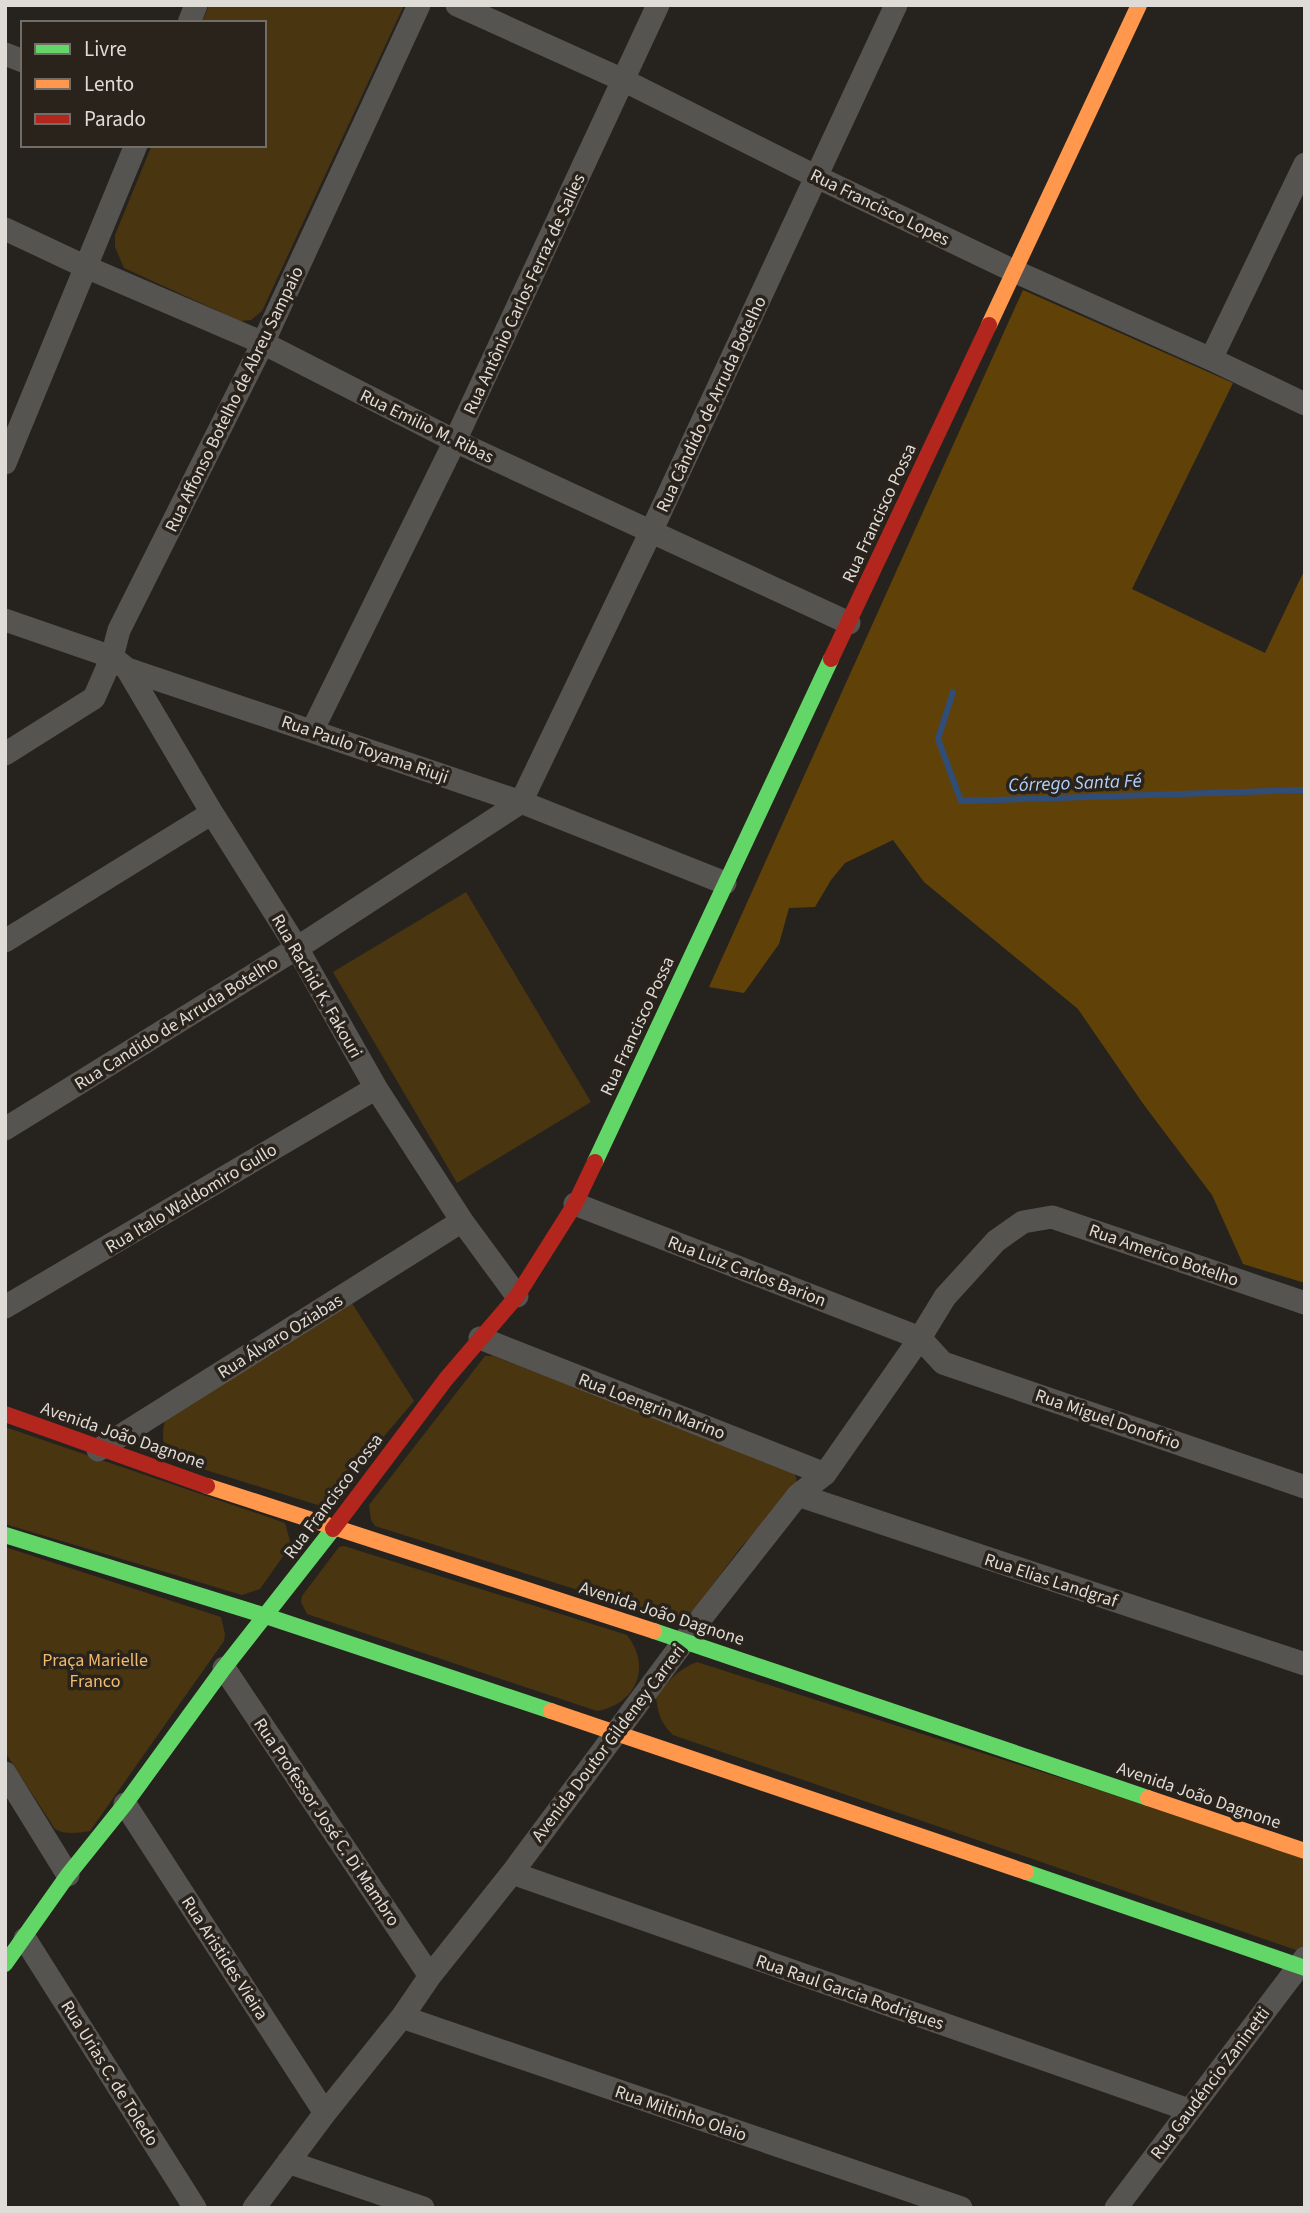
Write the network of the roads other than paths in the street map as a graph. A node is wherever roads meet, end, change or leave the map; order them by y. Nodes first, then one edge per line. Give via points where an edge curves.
1 (197, 5) edge
2 (419, 5) edge
3 (457, 5) edge
4 (658, 5) edge
5 (896, 5) edge
6 (1139, 5) edge
7 (190, 21) edge
8 (623, 80) junction
9 (135, 147) edge
10 (1305, 164) edge
11 (817, 177) junction
12 (5, 229) edge
13 (86, 267) junction
14 (1014, 271) junction
15 (263, 343) junction
16 (1211, 359) junction
17 (1305, 404) edge
18 (455, 442) junction
19 (5, 463) edge
20 (651, 531) junction
21 (5, 620) edge
22 (849, 623) junction
23 (120, 663) junction
24 (312, 731) junction
25 (5, 754) edge
26 (521, 802) junction
27 (212, 813) junction
28 (725, 883) junction
29 (5, 941) edge
30 (297, 948) junction
31 (376, 1088) junction
32 (5, 1129) edge
33 (575, 1204) junction
34 (462, 1222) junction
35 (1023, 1222) joint
36 (517, 1296) junction
37 (1305, 1303) edge
38 (5, 1307) edge
39 (480, 1338) junction
40 (920, 1338) junction
41 (5, 1414) edge
42 (98, 1450) junction
43 (825, 1474) junction
44 (1305, 1487) edge
45 (798, 1495) junction
46 (335, 1525) junction
47 (5, 1535) edge
48 (266, 1616) junction
49 (684, 1640) junction
50 (1305, 1664) edge
51 (224, 1668) junction
52 (616, 1733) junction
53 (5, 1773) edge
54 (125, 1804) junction
55 (1305, 1851) edge
56 (512, 1873) junction
57 (68, 1875) junction
58 (25, 1939) junction
59 (5, 1964) edge
60 (1303, 1964) edge
61 (430, 1976) junction
62 (402, 2017) junction
63 (1189, 2110) junction
64 (324, 2113) junction
65 (288, 2162) junction
66 (195, 2208) edge
67 (254, 2208) edge
68 (422, 2208) edge
69 (961, 2208) edge
70 (1116, 2208) edge

1 - 7 street
2 - 15 street, Rua Affonso Botelho de Abreu Sampaio
3 - 8 street, Rua Francisco Lopes
4 - 8 street, Rua Antônio Carlos Ferraz de Salies
5 - 11 street, Rua Cândido de Arruda Botelho
6 - 14 street, Rua Francisco Possa
8 - 11 street, Rua Francisco Lopes
8 - 18 street, Rua Antônio Carlos Ferraz de Salies
9 - 13 street
10 - 16 street
11 - 14 street, Rua Francisco Lopes
11 - 20 street, Rua Cândido de Arruda Botelho
12 - 13 street, Rua Emilio M. Ribas
13 - 15 street, Rua Emilio M. Ribas
13 - 19 street
14 - 16 street, Rua Francisco Lopes
14 - 22 street, Rua Francisco Possa
15 - 18 street, Rua Emilio M. Ribas
15 - 23 street, Rua Affonso Botelho de Abreu Sampaio via 120,629
16 - 17 street, Rua Francisco Lopes
18 - 20 street, Rua Emilio M. Ribas
18 - 24 street, Rua Antônio Carlos Ferraz de Salies
20 - 22 street, Rua Emilio M. Ribas
20 - 26 street, Rua Cândido de Arruda Botelho
21 - 23 street, Rua Paulo Toyama Riuji
22 - 28 street, Rua Francisco Possa
23 - 24 street, Rua Paulo Toyama Riuji
23 - 25 street, Rua Affonso Botelho de Abreu Sampaio via 94,698
23 - 27 street, Rua Rachid K. Fakouri
24 - 26 street, Rua Paulo Toyama Riuji
26 - 28 street, Rua Paulo Toyama Riuji
26 - 30 street, Rua Candido de Arruda Botelho
27 - 29 street
27 - 30 street, Rua Rachid K. Fakouri
28 - 33 street, Rua Francisco Possa
30 - 31 street, Rua Rachid K. Fakouri
30 - 32 street, Rua Candido de Arruda Botelho
31 - 34 street, Rua Rachid K. Fakouri
31 - 38 street, Rua Italo Waldomiro Gullo
33 - 36 street, Rua Francisco Possa
33 - 40 street, Rua Luiz Carlos Barion
34 - 36 street, Rua Rachid K. Fakouri
34 - 42 street, Rua Álvaro Oziabas
35 - 37 street, Rua Americo Botelho via 1052,1217
35 - 40 street, Avenida Doutor Gildeney Carreri via 996,1241 945,1297
36 - 39 street, Rua Francisco Possa
39 - 43 street, Rua Loengrin Marino
39 - 46 street, Rua Francisco Possa
40 - 43 street, Avenida Doutor Gildeney Carreri
40 - 44 street, Rua Miguel Donofrio via 943,1363
41 - 42 street, Avenida João Dagnone
42 - 46 street, Avenida João Dagnone
43 - 45 street, Avenida Doutor Gildeney Carreri
45 - 49 street, Avenida Doutor Gildeney Carreri
45 - 50 street, Rua Elias Landgraf
46 - 48 street, Rua Francisco Possa
46 - 49 street, Avenida João Dagnone
47 - 48 street
48 - 51 street, Rua Francisco Possa
48 - 52 street
49 - 52 street, Avenida Doutor Gildeney Carreri
49 - 55 street, Avenida João Dagnone
51 - 54 street, Rua Francisco Possa
51 - 61 street, Rua Professor José C. Di Mambro
52 - 56 street, Avenida Doutor Gildeney Carreri
52 - 60 street
53 - 57 street
54 - 57 street, Rua Francisco Possa
54 - 64 street, Rua Aristides Vieira
56 - 61 street, Avenida Doutor Gildeney Carreri
56 - 63 street, Rua Raul Garcia Rodrigues
57 - 58 street, Rua Francisco Possa
58 - 59 street, Rua Francisco Possa
58 - 66 street, Rua Urias C. de Toledo
60 - 63 street, Rua Gaudéncio Zaninetti
61 - 62 street, Avenida Doutor Gildeney Carreri
62 - 64 street, Avenida Doutor Gildeney Carreri
62 - 69 street, Rua Miltinho Olaio
63 - 70 street, Rua Gaudéncio Zaninetti
64 - 65 street, Avenida Doutor Gildeney Carreri
65 - 67 street, Avenida Doutor Gildeney Carreri
65 - 68 street

